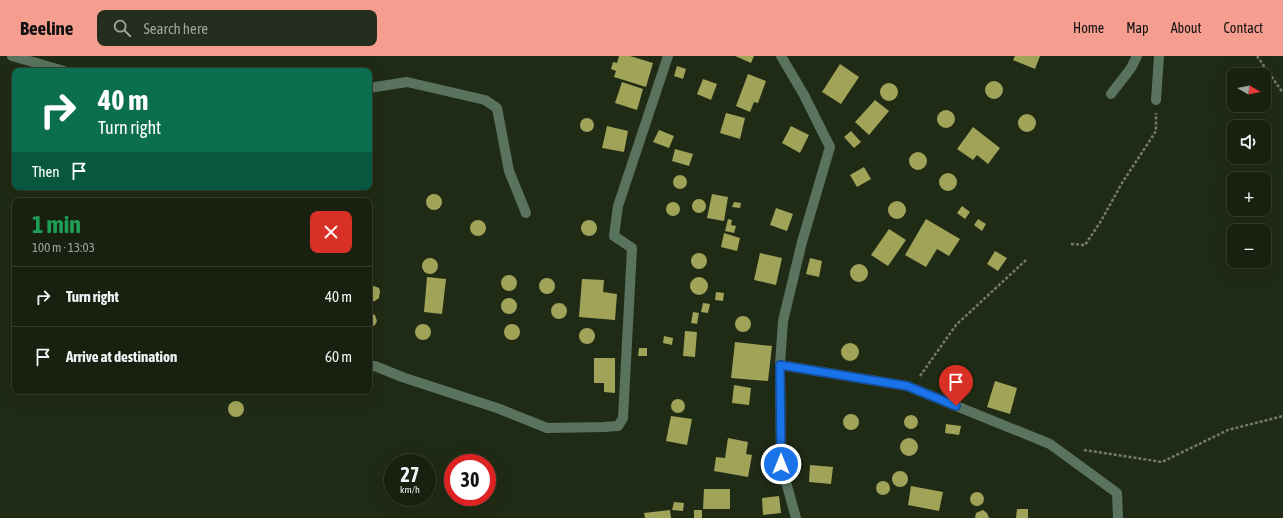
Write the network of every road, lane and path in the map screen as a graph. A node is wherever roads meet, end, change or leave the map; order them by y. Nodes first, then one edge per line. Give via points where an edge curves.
1 (12, 56) edge
2 (668, 56) edge
3 (781, 56) edge
4 (1137, 56) edge
5 (1159, 56) edge
6 (1257, 56) edge
7 (54, 68) edge
8 (372, 88) edge
9 (1283, 93) edge
10 (1111, 94) dead end
11 (1156, 100) joint
12 (526, 212) dead end
13 (1071, 244) dead end
14 (1026, 260) dead end
15 (780, 365) junction
16 (372, 366) edge
17 (912, 388) junction
18 (1283, 416) edge
19 (1080, 449) dead end
20 (796, 518) edge
21 (1118, 518) edge

1 - 7 street
2 - 16 street via 618,206 615,228 614,236 632,248 623,418 618,426 547,428 497,408
3 - 15 street via 830,147 802,242 783,321
4 - 10 street
5 - 11 street
6 - 9 path
8 - 12 street via 407,82 485,100 497,108 510,171
11 - 13 path via 1156,131 1085,246
14 - 17 path via 956,325
15 - 17 street
15 - 20 street via 781,464
17 - 21 street via 1050,444 1117,493
18 - 19 path via 1228,430 1162,462

